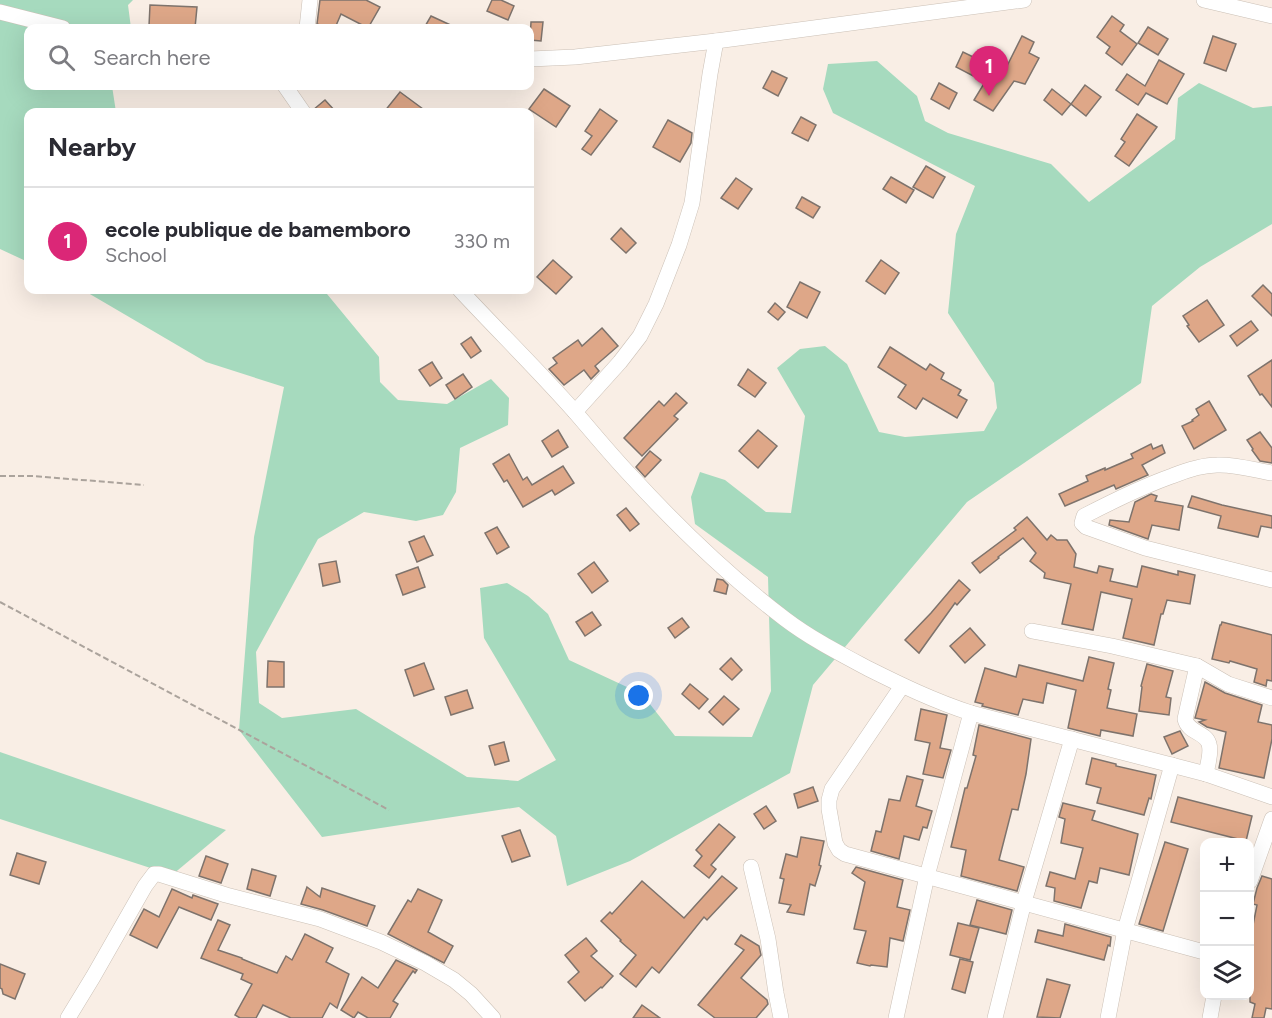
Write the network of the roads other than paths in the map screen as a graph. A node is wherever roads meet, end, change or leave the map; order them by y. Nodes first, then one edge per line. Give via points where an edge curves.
1 (310, 0) edge
2 (1024, 0) edge
3 (1204, 0) edge
4 (933, 6) edge
5 (0, 12) edge
6 (1272, 16) edge
7 (47, 24) edge
8 (307, 24) edge
9 (716, 41) junction
10 (534, 59) edge
11 (288, 90) edge
12 (300, 108) edge
13 (464, 294) edge
14 (575, 412) junction
15 (1272, 473) edge
16 (1272, 580) edge
17 (1032, 631) dead end
18 (1197, 666) junction
19 (902, 686) junction
20 (1272, 698) edge
21 (971, 712) junction
22 (1072, 739) junction
23 (1172, 765) junction
24 (1206, 774) junction
25 (1272, 797) edge
26 (1272, 819) edge
27 (751, 867) dead end
28 (1254, 870) edge
29 (927, 876) junction
30 (1024, 902) junction
31 (1125, 930) junction
32 (1200, 951) edge
33 (1213, 1000) edge
34 (68, 1018) edge
35 (493, 1018) edge
36 (781, 1018) edge
37 (896, 1018) edge
38 (995, 1018) edge
39 (1108, 1018) edge
40 (1210, 1018) edge

1 - 8 street
2 - 4 street
3 - 6 street
4 - 9 street
5 - 7 street
9 - 10 street
9 - 14 street via 692,202 676,253 640,336
11 - 12 street
13 - 14 street
14 - 19 street via 674,522 763,601 817,640
15 - 16 street via 1221,465 1197,468 1125,495 1084,516 1082,523 1086,528 1145,548
17 - 18 street
18 - 20 street via 1228,684
18 - 24 street via 1185,719 1189,728 1209,744
19 - 21 street
19 - 29 street via 832,789 830,809 839,850
21 - 22 street
21 - 29 street
22 - 23 street
22 - 30 street
23 - 24 street
23 - 31 street
24 - 25 street
26 - 28 street
27 - 36 street
29 - 30 street
29 - 37 street
30 - 31 street
30 - 38 street
31 - 32 street
31 - 39 street
33 - 40 street
34 - 35 street via 154,874 320,919 381,942 454,980

